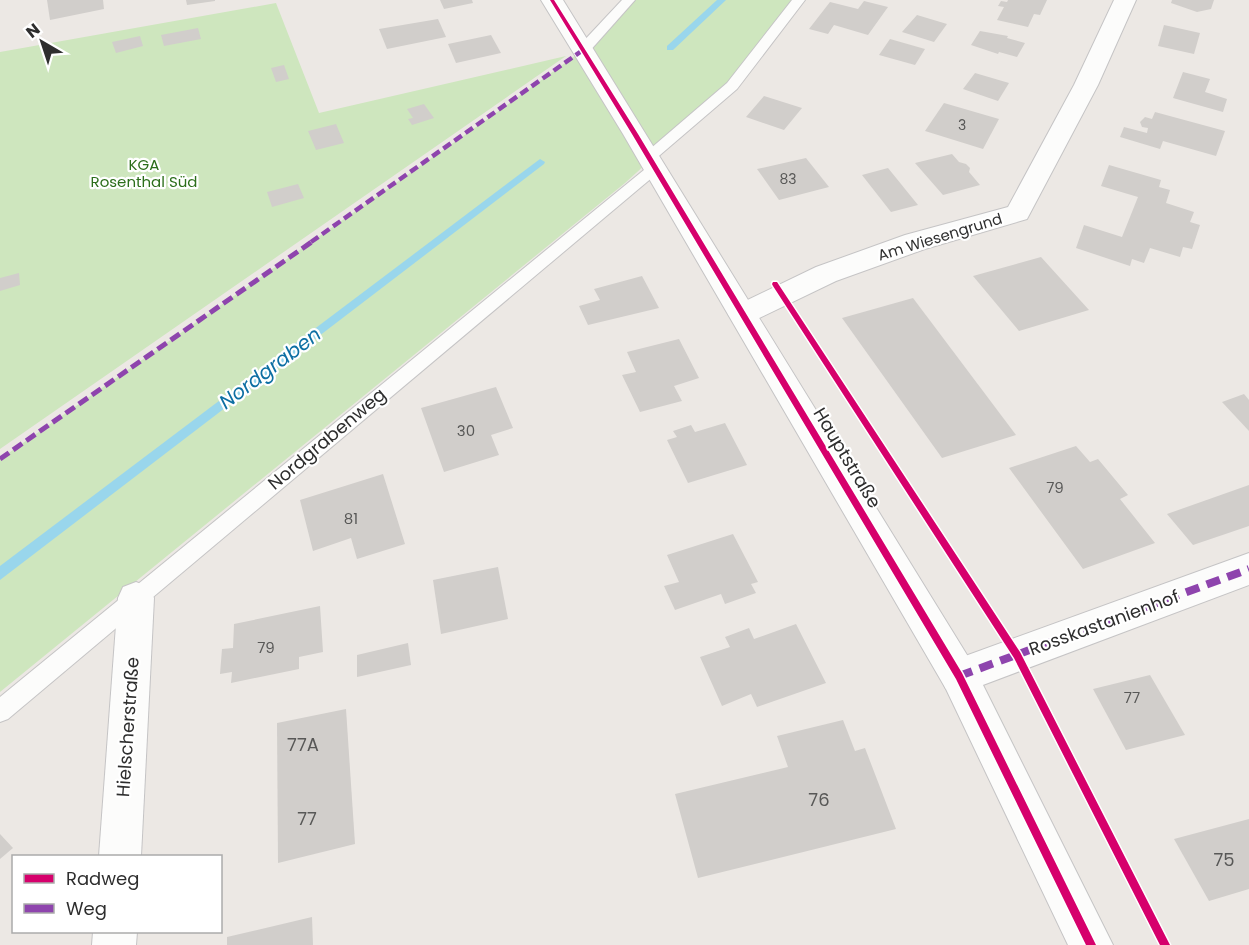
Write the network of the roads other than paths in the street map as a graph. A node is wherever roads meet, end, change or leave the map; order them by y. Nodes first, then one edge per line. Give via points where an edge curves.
1 (552, 0) edge
2 (630, 0) edge
3 (799, 0) edge
4 (1125, 0) edge
5 (583, 50) junction
6 (652, 163) junction
7 (743, 314) junction
8 (1249, 569) edge
9 (136, 598) junction
10 (959, 675) junction
11 (0, 711) edge
12 (120, 855) edge
13 (1091, 945) edge

1 - 5 street, Hauptstraße
2 - 5 lane
3 - 6 lane, Nordgrabenweg via 732,86
4 - 7 street, Am Wiesengrund via 1086,85 1018,213 915,242 826,274
5 - 6 street, Hauptstraße
6 - 7 street, Hauptstraße
6 - 9 lane, Nordgrabenweg
7 - 10 street, Hauptstraße
8 - 10 street, Rosskastanienhof
9 - 11 lane, Nordgrabenweg
9 - 12 street, Hielscherstraße
10 - 13 street, Hauptstraße

